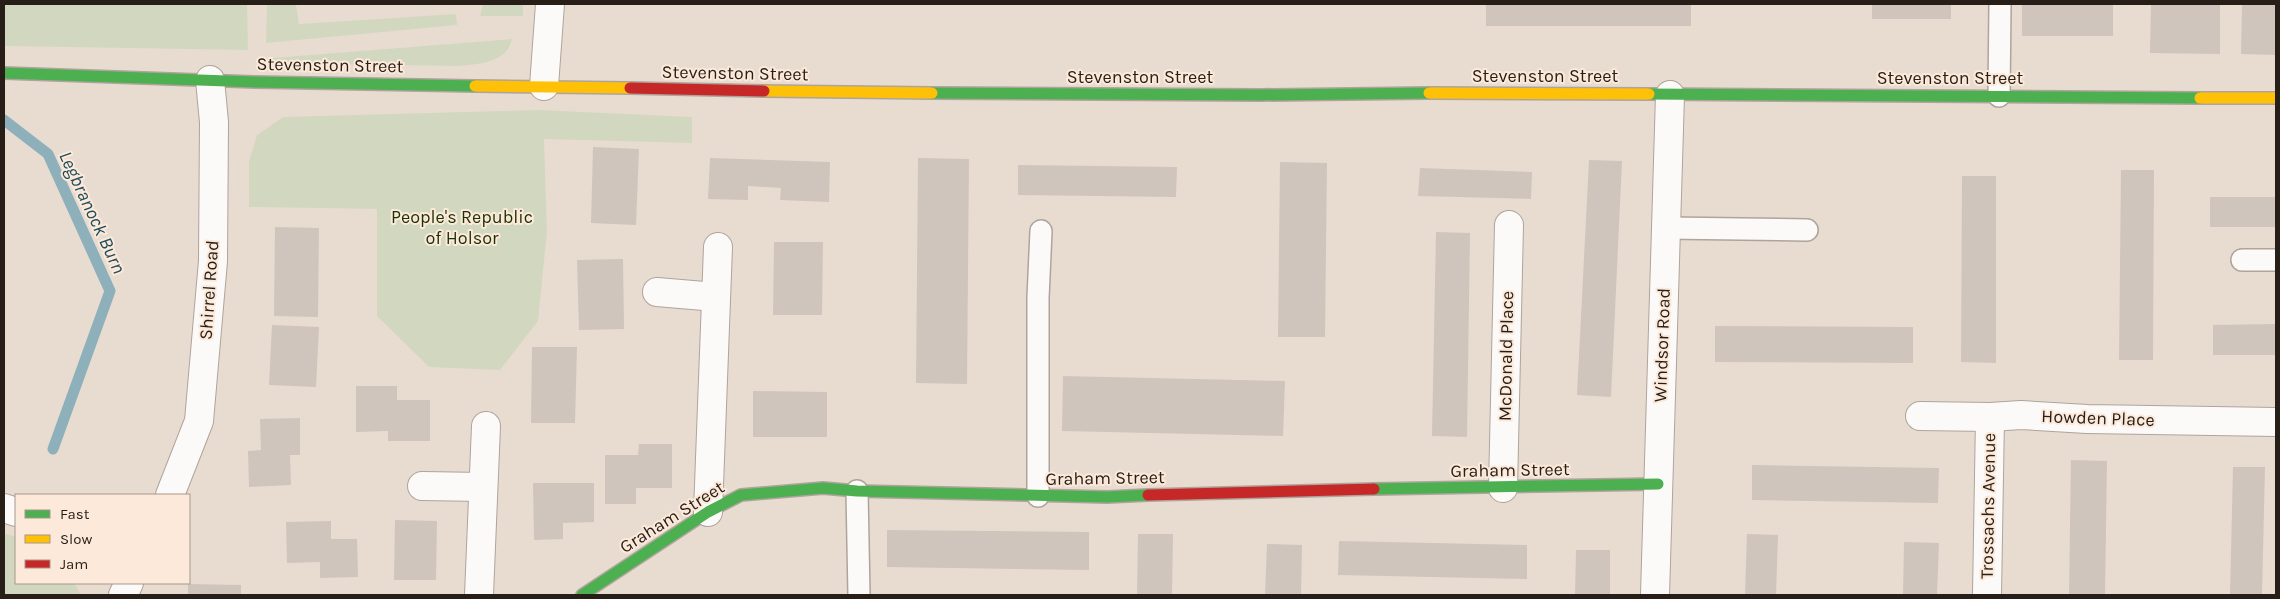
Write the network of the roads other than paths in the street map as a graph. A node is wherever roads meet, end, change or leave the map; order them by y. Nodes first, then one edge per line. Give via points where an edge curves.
1 (550, 4) edge
2 (2000, 4) edge
3 (8, 73) edge
4 (210, 80) junction
5 (544, 86) junction
6 (1670, 95) junction
7 (1999, 96) junction
8 (2276, 98) edge
9 (1509, 225) dead end
10 (1666, 228) junction
11 (1807, 230) dead end
12 (1041, 231) dead end
13 (718, 247) dead end
14 (2242, 260) dead end
15 (2276, 260) edge
16 (657, 292) dead end
17 (716, 297) junction
18 (1920, 416) dead end
19 (1990, 417) junction
20 (2276, 422) edge
21 (486, 426) dead end
22 (1658, 484) junction
23 (422, 486) dead end
24 (483, 487) junction
25 (1504, 488) junction
26 (857, 492) junction
27 (170, 494) edge
28 (1038, 496) junction
29 (708, 512) junction
30 (479, 595) edge
31 (582, 595) edge
32 (859, 595) edge
33 (1655, 595) edge
34 (1987, 595) edge

1 - 5 street
2 - 7 lane
3 - 4 main road, Stevenston Street
4 - 5 main road, Stevenston Street
4 - 27 street, Shirrel Road via 214,122 213,261 199,421
5 - 6 main road, Stevenston Street via 905,93
6 - 7 main road, Stevenston Street
6 - 10 street, Windsor Road
7 - 8 main road, Stevenston Street
9 - 25 street, McDonald Place
10 - 11 lane
10 - 22 street, Windsor Road
12 - 28 lane
13 - 17 street
14 - 15 lane
16 - 17 street
17 - 29 street
18 - 19 street, Howden Place
19 - 20 street, Howden Place via 2020,415
19 - 34 street, Trossachs Avenue
21 - 24 street
22 - 25 main road, Graham Street
22 - 33 street, Windsor Road
23 - 24 street
24 - 30 street
25 - 28 main road, Graham Street
26 - 28 main road, Graham Street
26 - 29 main road, Graham Street via 823,488 741,495
26 - 32 lane
29 - 31 main road, Graham Street

